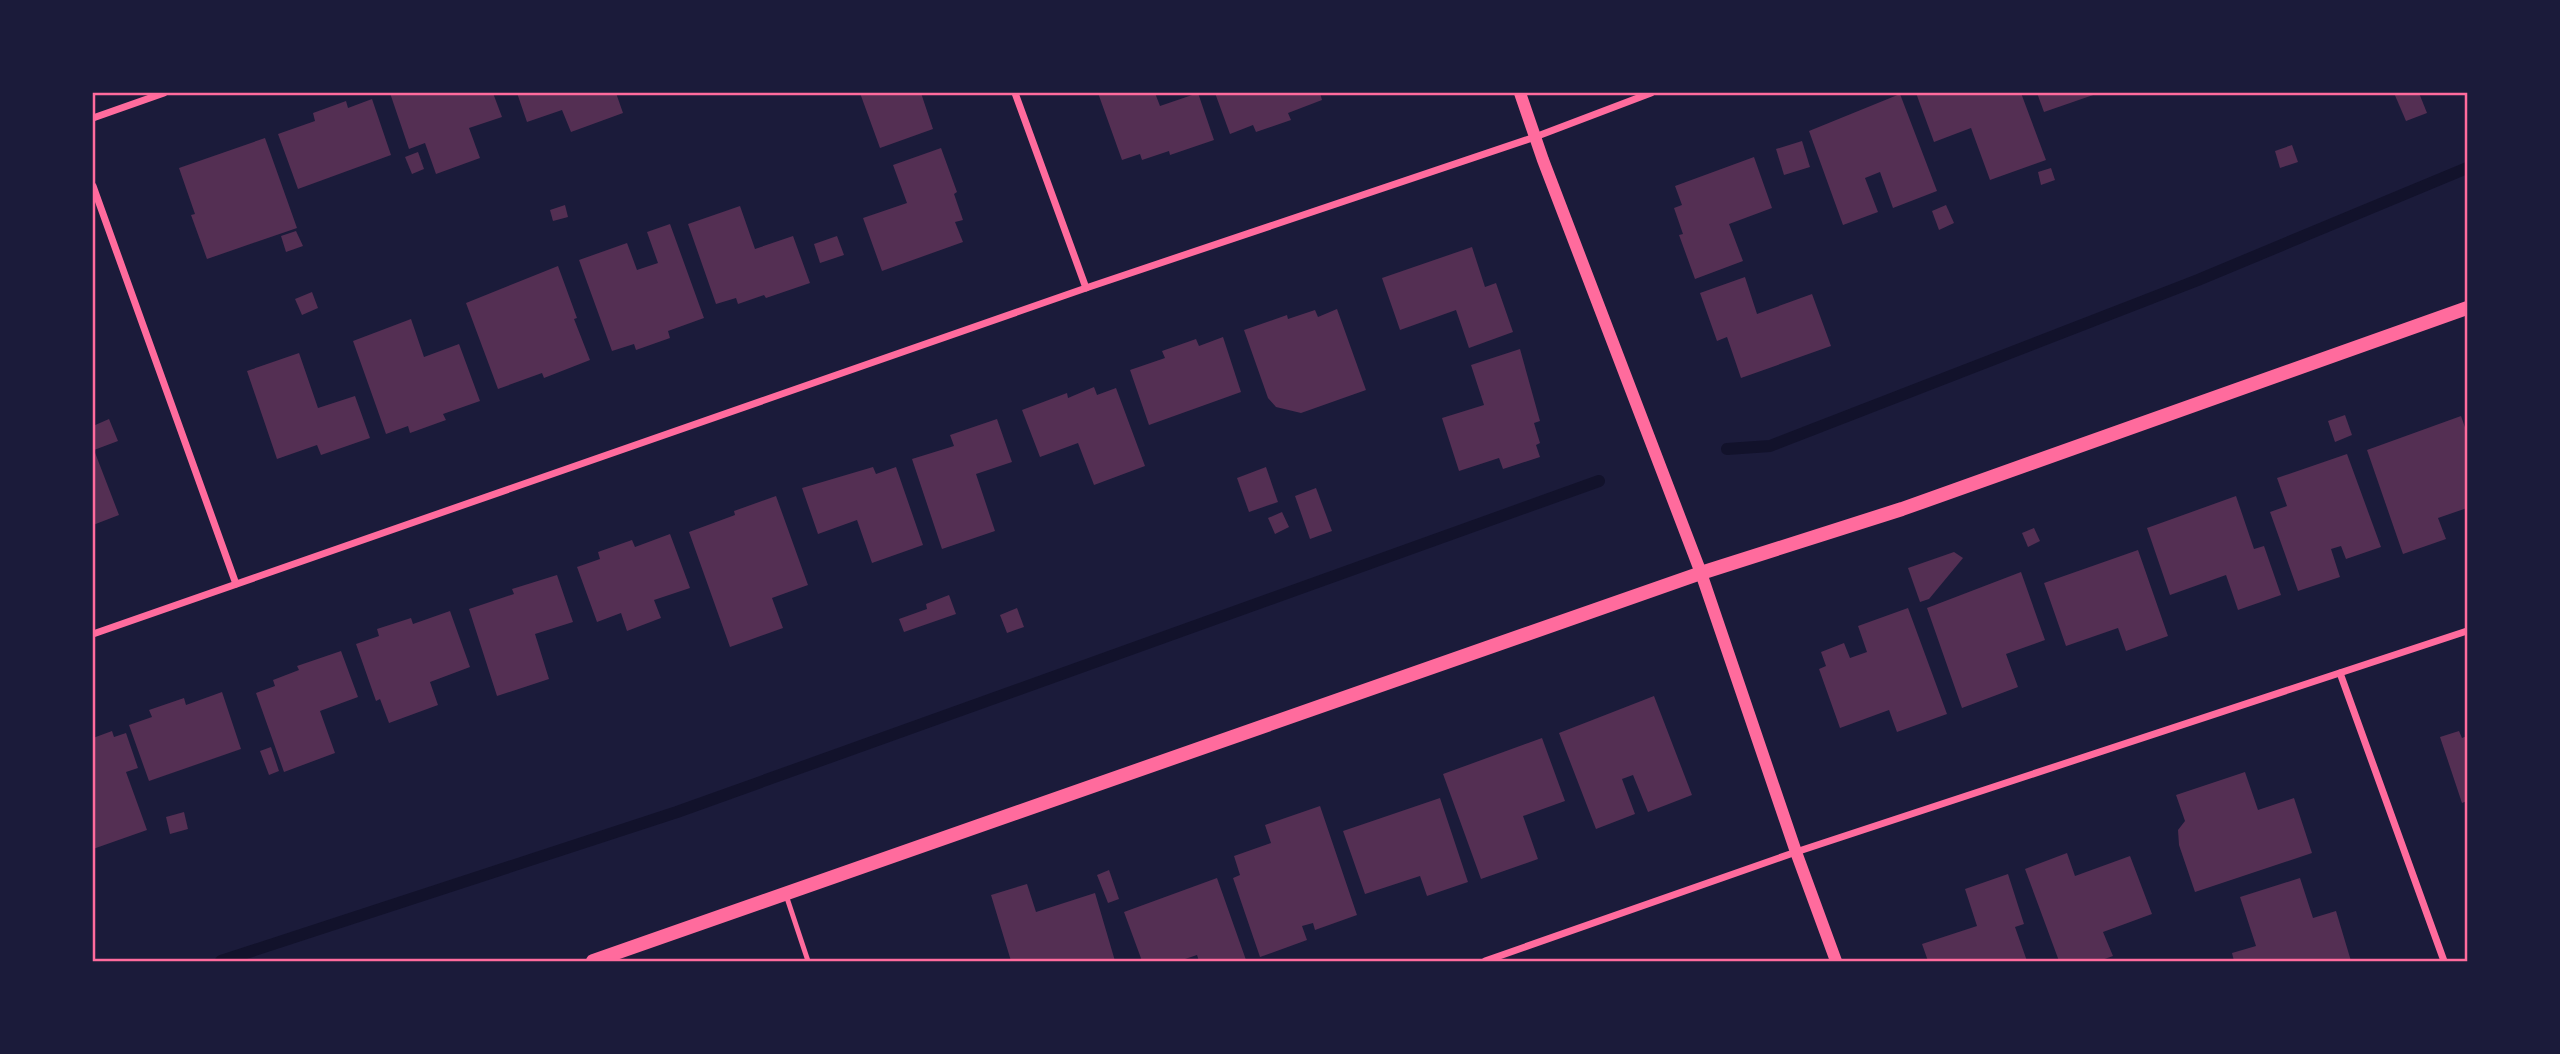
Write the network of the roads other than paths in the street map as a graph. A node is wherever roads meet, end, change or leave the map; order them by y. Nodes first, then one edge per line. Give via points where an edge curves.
1 (164, 93) edge
2 (1015, 93) edge
3 (1520, 93) edge
4 (1651, 93) edge
5 (93, 118) edge
6 (1535, 137) junction
7 (93, 186) edge
8 (1086, 288) junction
9 (2467, 308) edge
10 (1701, 573) junction
11 (236, 584) junction
12 (2467, 631) edge
13 (93, 634) edge
14 (2340, 673) junction
15 (1796, 852) junction
16 (786, 895) junction
17 (593, 961) edge
18 (808, 961) edge
19 (1485, 961) edge
20 (1836, 961) edge
21 (2444, 961) edge

1 - 5 street
2 - 8 street
3 - 6 street
4 - 6 street
6 - 8 street
6 - 10 street
7 - 11 street
8 - 11 street
9 - 10 main road via 1902,509
10 - 15 street
10 - 16 main road
11 - 13 street
12 - 14 street
14 - 15 street
14 - 21 street
15 - 19 street
15 - 20 street
16 - 17 main road
16 - 18 lane

